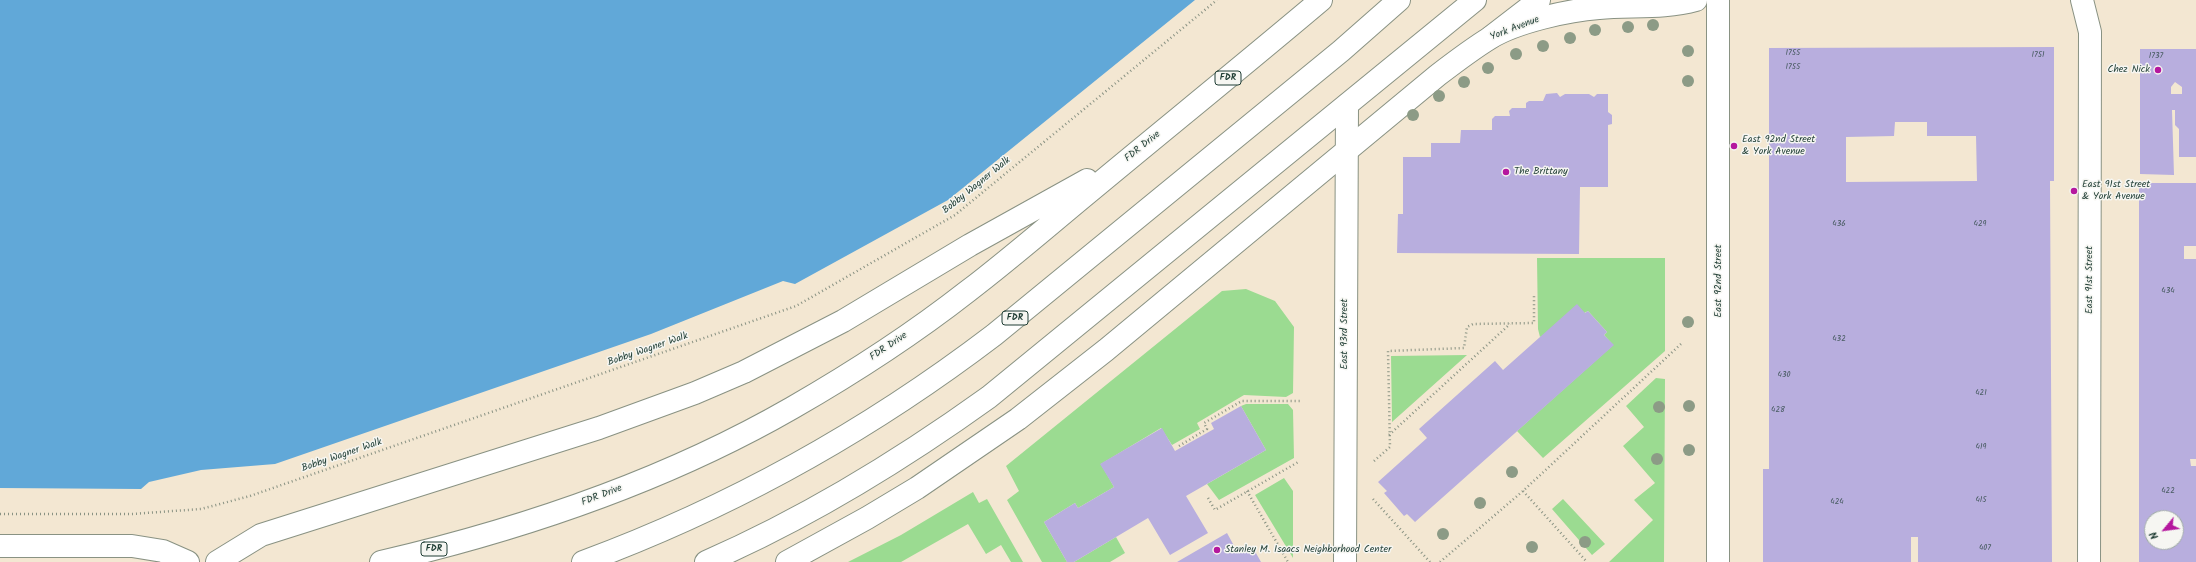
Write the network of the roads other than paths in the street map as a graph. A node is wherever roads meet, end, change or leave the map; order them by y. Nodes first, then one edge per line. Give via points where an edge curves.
1 (1321, 0) edge
2 (1399, 0) edge
3 (1475, 0) edge
4 (1539, 0) edge
5 (1696, 0) edge
6 (1718, 0) edge
7 (2082, 0) edge
8 (1491, 37) junction
9 (1347, 105) junction
10 (1347, 150) junction
11 (1134, 155) junction
12 (0, 546) edge
13 (188, 562) edge
14 (217, 562) edge
15 (381, 562) edge
16 (583, 562) edge
17 (706, 562) edge
18 (787, 562) edge
19 (1345, 562) edge
20 (1718, 562) edge
21 (2089, 562) edge

1 - 11 main road, FDR Drive / FDR
2 - 16 main road, FDR via 1341,51 950,369 858,430 757,487 666,530
3 - 9 main road
4 - 8 main road
5 - 8 main road, York Avenue via 1677,5 1597,8 1557,15
6 - 20 main road, East 92nd Street
7 - 21 main road, East 91st Street via 2090,32
8 - 10 main road, York Avenue via 1438,75
9 - 10 main road, East 93rd Street
9 - 17 main road via 966,414 904,456 823,504
10 - 18 main road via 1106,350 1018,419 886,507
10 - 19 main road, East 93rd Street
11 - 14 main road via 970,245 843,320 744,372 599,428 261,535
11 - 15 main road, FDR Drive / FDR via 969,290 882,353 744,434 642,481 585,503 486,535
12 - 13 main road via 132,546 163,551

